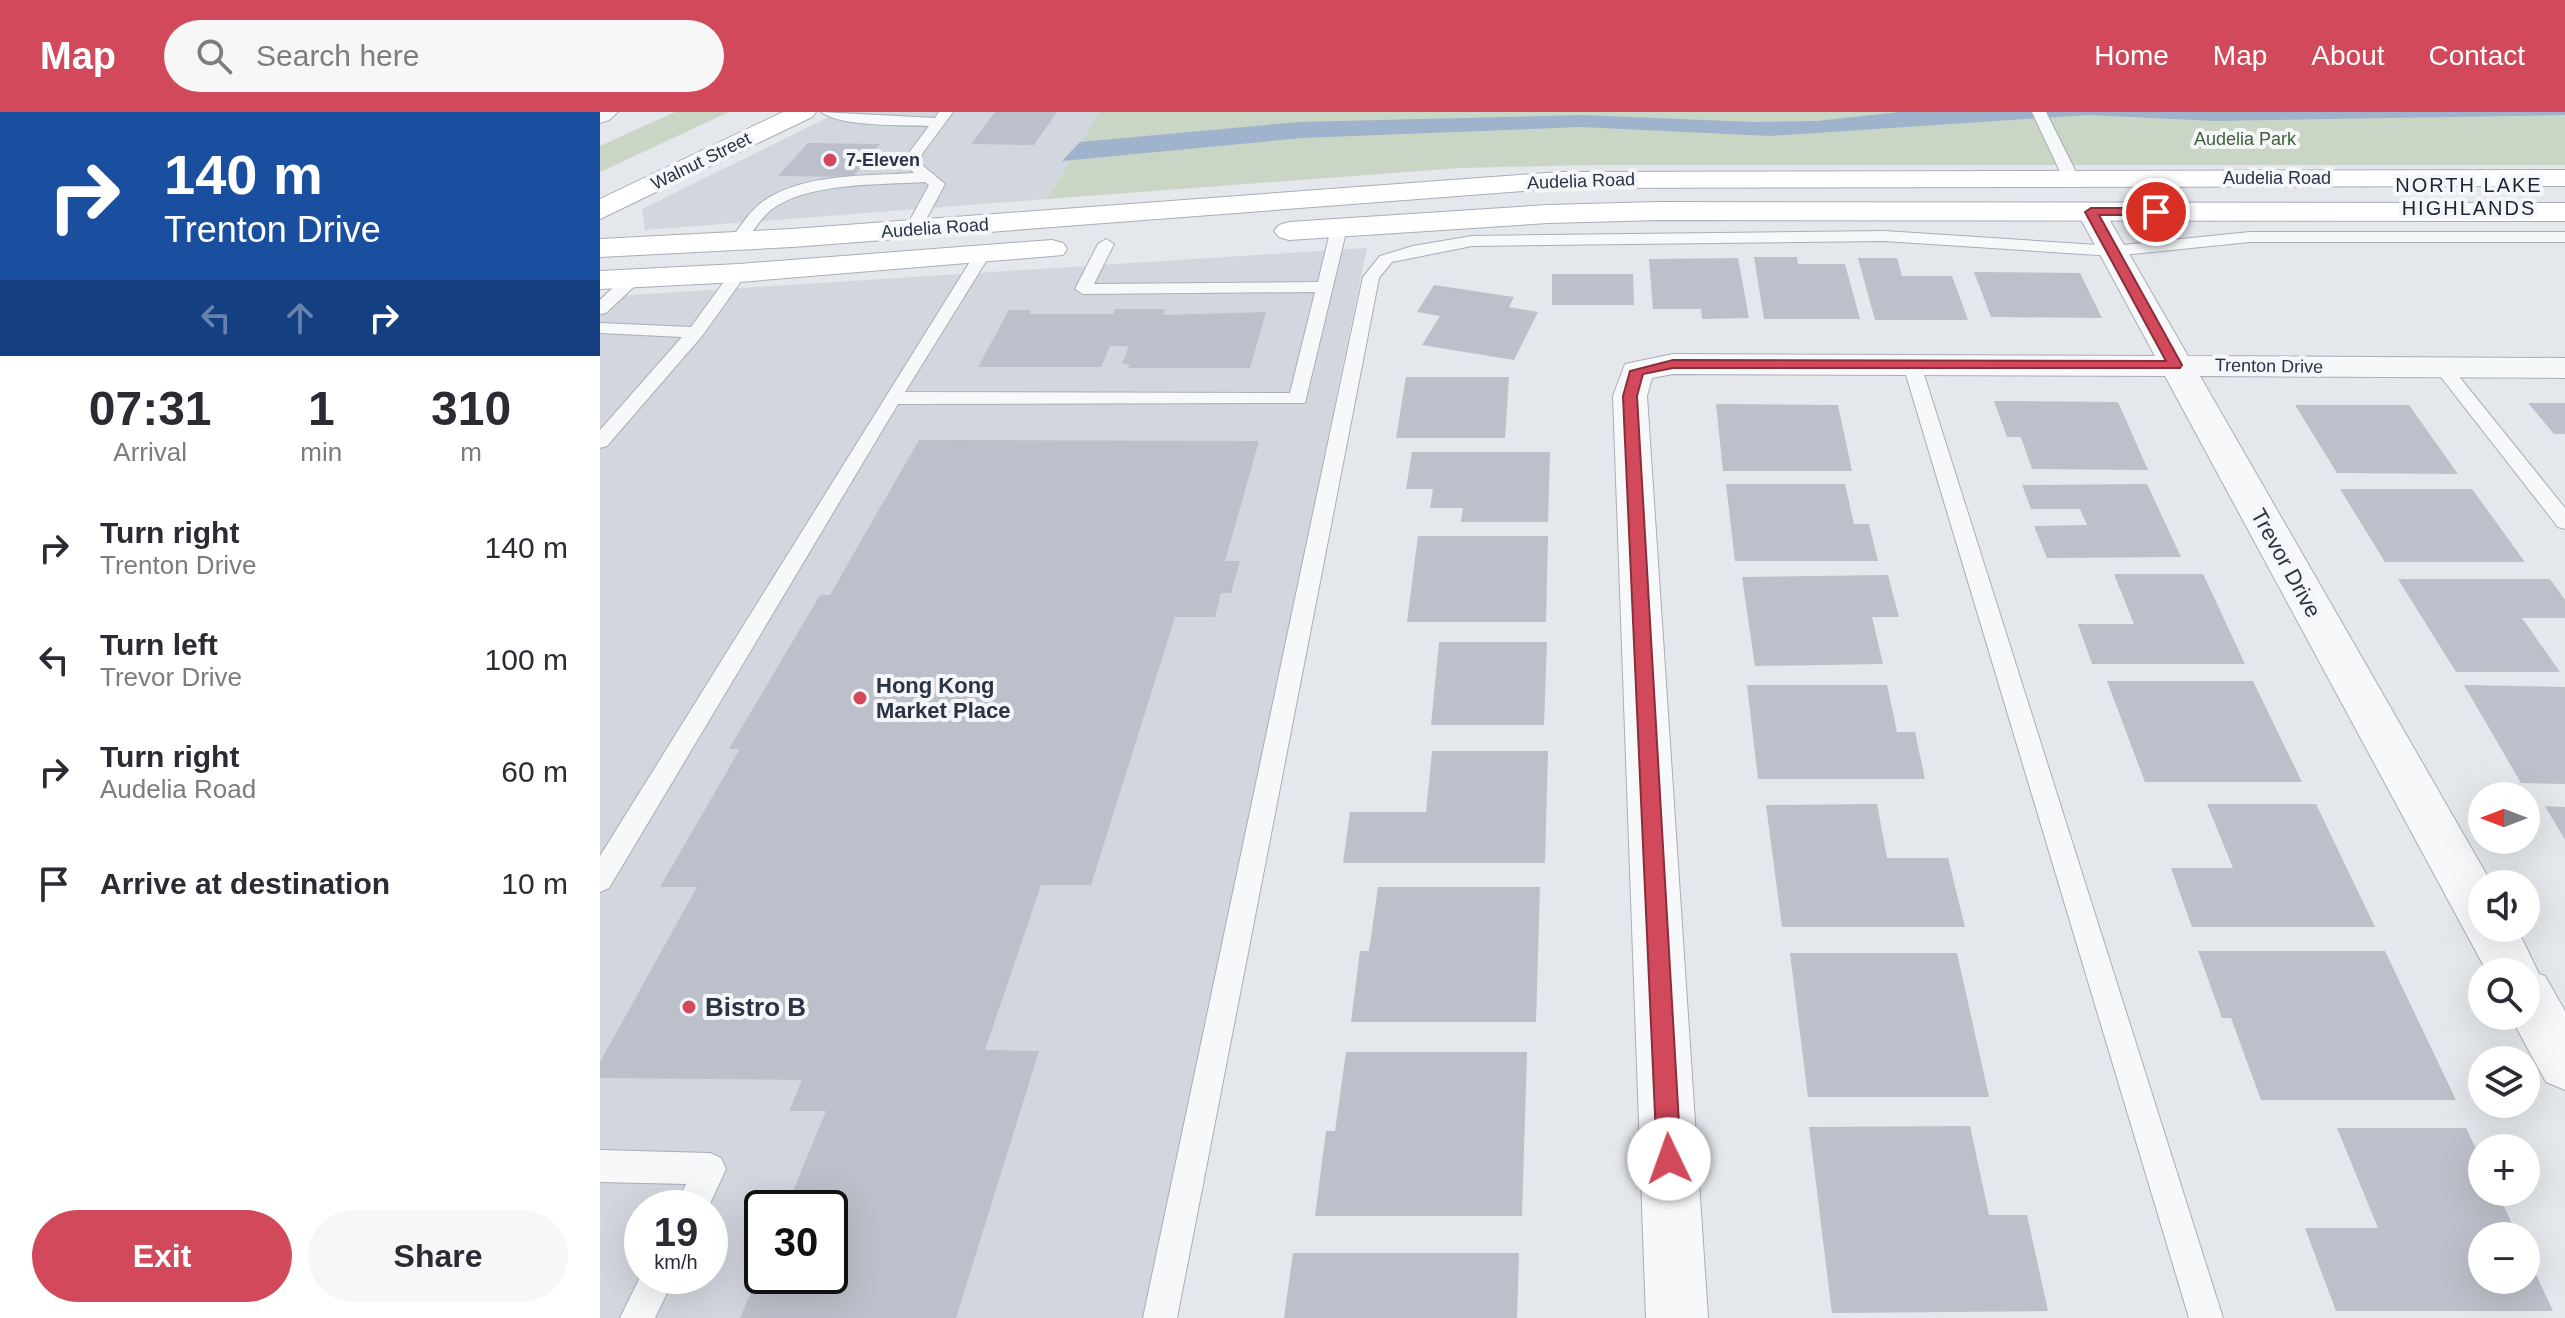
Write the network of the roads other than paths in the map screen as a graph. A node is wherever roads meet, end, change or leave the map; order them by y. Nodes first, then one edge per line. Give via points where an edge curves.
1 (749, 112) edge
2 (803, 112) edge
3 (828, 112) edge
4 (2039, 112) edge
5 (942, 117) edge
6 (928, 177) junction
7 (2071, 178) junction
8 (2565, 178) edge
9 (600, 183) edge
10 (1342, 197) junction
11 (600, 210) edge
12 (2091, 212) junction
13 (2565, 212) edge
14 (1339, 228) junction
15 (913, 229) junction
16 (1262, 233) dead end
17 (2565, 237) edge
18 (738, 241) junction
19 (1118, 244) joint
20 (600, 248) edge
21 (2113, 251) junction
22 (982, 255) junction
23 (739, 273) junction
24 (632, 279) junction
25 (600, 280) edge
26 (1323, 287) junction
27 (600, 309) edge
28 (600, 328) edge
29 (696, 332) junction
30 (1912, 365) junction
31 (2176, 365) junction
32 (2443, 368) junction
33 (2565, 368) edge
34 (892, 398) junction
35 (600, 442) edge
36 (2565, 522) edge
37 (600, 880) edge
38 (2468, 889) edge
39 (2540, 1018) edge
40 (2565, 1063) edge
41 (600, 1166) edge
42 (700, 1190) edge
43 (649, 1294) edge
44 (637, 1318) edge
45 (1160, 1318) edge
46 (1677, 1318) edge
47 (2206, 1318) edge

1 - 9 main road, Walnut Street
2 - 11 main road, Walnut Street
3 - 5 lane via 870,119
4 - 7 lane
5 - 6 lane via 915,154 913,165
6 - 15 lane via 937,184
6 - 18 lane via 794,193 766,205
7 - 8 main road, Audelia Road
7 - 10 main road, Audelia Road via 1575,180
7 - 12 main road
10 - 14 main road
10 - 15 main road, Audelia Road
12 - 13 main road, Audelia Road
12 - 14 main road, Audelia Road via 1659,211
12 - 21 street, Trevor Drive
14 - 16 main road, Audelia Road
14 - 26 lane
15 - 18 main road, Audelia Road
17 - 21 lane via 2250,237
18 - 20 main road, Audelia Road
19 - 22 main road, Audelia Road
19 - 26 lane via 1083,289
21 - 31 street, Trevor Drive
21 - 45 lane via 1884,236 1587,239 1472,241 1386,259 1371,277
22 - 23 main road, Audelia Road
22 - 34 lane
23 - 24 main road, Audelia Road
23 - 29 lane
24 - 25 main road, Audelia Road
24 - 27 lane
26 - 34 lane via 1298,399
28 - 29 lane
29 - 35 lane
30 - 31 street, Trenton Drive
30 - 46 street, Trenton Drive via 1673,364 1637,371 1630,396
30 - 47 lane
31 - 32 street, Trenton Drive
31 - 38 street, Trevor Drive
32 - 33 street, Trenton Drive
32 - 36 lane
34 - 37 lane
39 - 40 street
41 - 42 lane via 710,1169
43 - 44 lane

